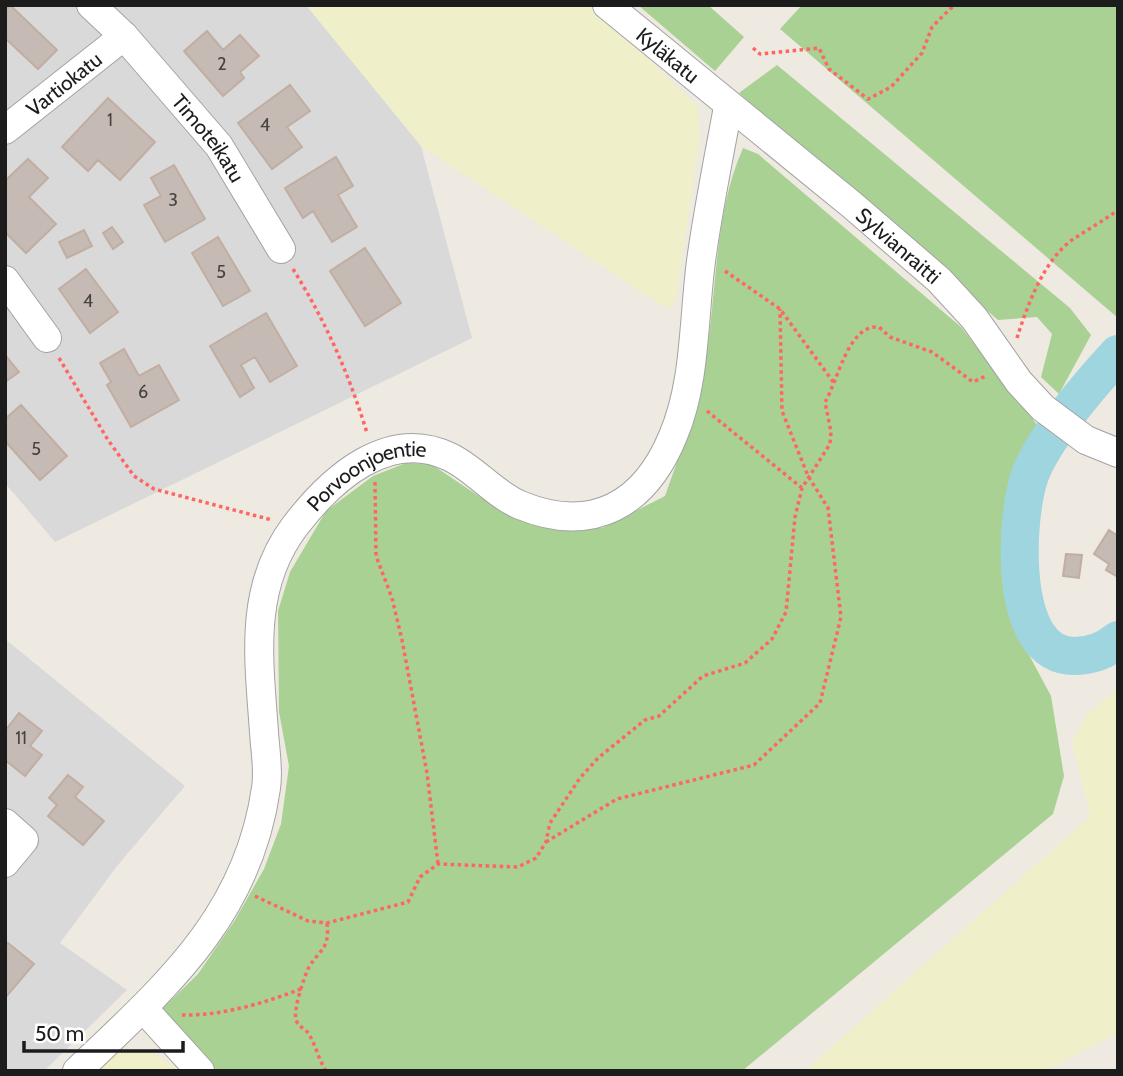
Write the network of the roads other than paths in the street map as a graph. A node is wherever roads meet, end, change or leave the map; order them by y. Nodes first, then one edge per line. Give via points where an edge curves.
1 (91, 5) edge
2 (607, 5) edge
3 (124, 36) junction
4 (728, 107) junction
5 (5, 130) edge
6 (281, 249) road end
7 (5, 281) edge
8 (47, 338) road end
9 (1118, 453) edge
10 (5, 823) edge
11 (5, 863) edge
12 (146, 1011) junction
13 (76, 1071) edge
14 (200, 1071) edge

1 - 3 street, Timoteikatu
2 - 4 street, Kyläkatu
3 - 5 street, Vartiokatu
3 - 6 street, Timoteikatu via 219,146
4 - 9 street, Sylvianraitti via 939,280 1043,408 1086,440
4 - 12 street, Porvoonjoentie via 701,255 686,394 674,435 652,479 628,501 592,515 554,514 519,505 451,457 402,448 374,455 340,477 294,527 271,569 261,609 257,667 267,784 259,825 233,891 209,933
7 - 8 street
10 - 11 street via 24,840
12 - 13 street, Porvoonjoentie
12 - 14 street

